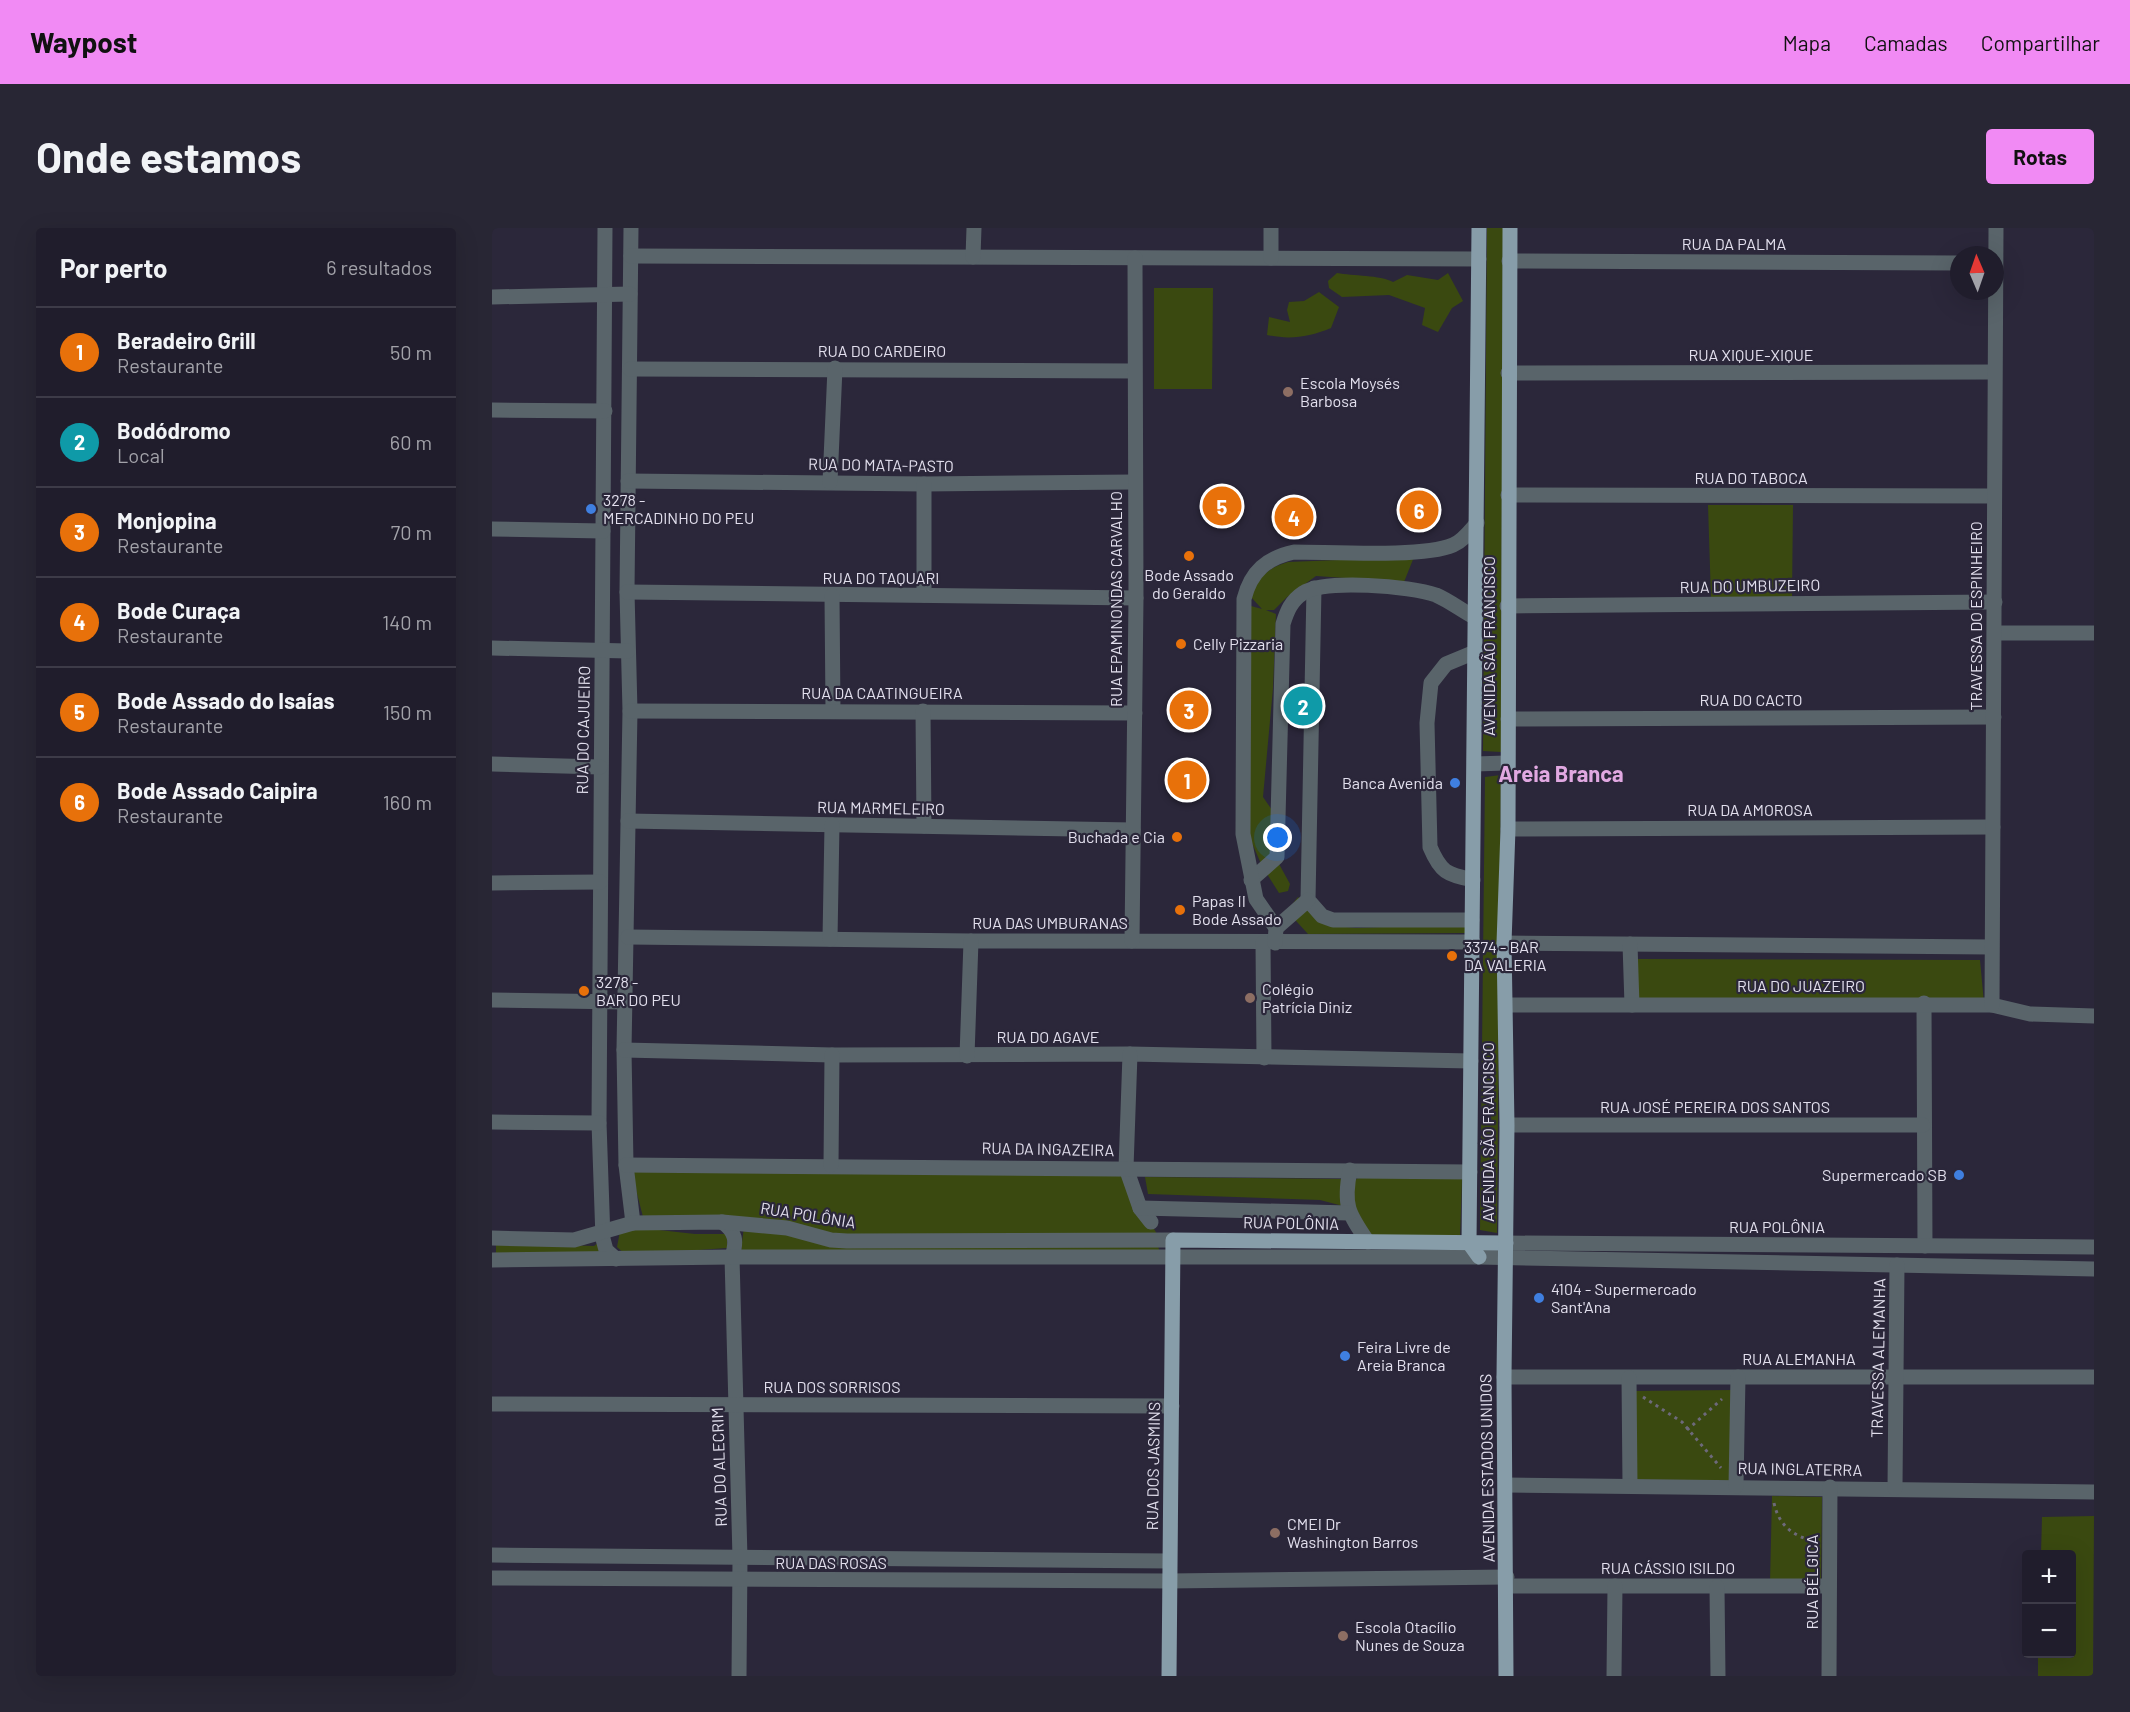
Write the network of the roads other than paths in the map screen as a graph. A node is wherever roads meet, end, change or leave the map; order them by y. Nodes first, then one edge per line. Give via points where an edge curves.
1 (605, 228) edge
2 (631, 228) edge
3 (974, 228) edge
4 (1271, 228) edge
5 (1479, 228) edge
6 (1510, 228) edge
7 (1996, 228) edge
8 (1996, 246) edge
9 (630, 255) junction
10 (973, 257) junction
11 (1135, 258) junction
12 (1271, 258) junction
13 (1479, 259) junction
14 (1509, 261) junction
15 (1950, 263) edge
16 (603, 294) junction
17 (630, 294) junction
18 (492, 297) edge
19 (1995, 300) edge
20 (630, 369) junction
21 (835, 369) junction
22 (1134, 371) junction
23 (1994, 372) junction
24 (1508, 373) junction
25 (492, 410) edge
26 (605, 411) junction
27 (628, 481) junction
28 (830, 482) junction
29 (1133, 482) junction
30 (924, 484) junction
31 (1508, 495) junction
32 (1994, 496) junction
33 (1477, 523) junction
34 (492, 529) edge
35 (603, 531) junction
36 (1314, 588) junction
37 (627, 592) junction
38 (924, 595) junction
39 (832, 596) junction
40 (1136, 598) junction
41 (1995, 602) junction
42 (1507, 606) junction
43 (1476, 618) junction
44 (1996, 633) junction
45 (2094, 633) edge
46 (492, 648) edge
47 (628, 651) junction
48 (603, 652) junction
49 (1475, 652) junction
50 (630, 711) junction
51 (833, 711) junction
52 (922, 711) junction
53 (1135, 713) junction
54 (1994, 717) junction
55 (1508, 719) junction
56 (1506, 763) junction
57 (492, 764) edge
58 (1475, 764) junction
59 (600, 766) junction
60 (628, 821) junction
61 (832, 825) junction
62 (924, 826) junction
63 (1993, 827) junction
64 (1133, 830) junction
65 (1508, 830) junction
66 (1251, 880) junction
67 (1473, 880) junction
68 (600, 882) junction
69 (492, 883) edge
70 (1308, 900) junction
71 (1472, 920) junction
72 (628, 937) junction
73 (1271, 938) junction
74 (830, 939) junction
75 (971, 941) junction
76 (1132, 941) junction
77 (1473, 942) junction
78 (1504, 943) junction
79 (1630, 944) junction
80 (1991, 947) junction
81 (492, 1000) edge
82 (602, 1002) junction
83 (626, 1002) junction
84 (1924, 1004) junction
85 (1507, 1005) junction
86 (1632, 1005) junction
87 (1992, 1005) junction
88 (2094, 1016) edge
89 (624, 1050) junction
90 (1130, 1054) junction
91 (832, 1056) junction
92 (967, 1056) junction
93 (1264, 1058) junction
94 (1471, 1061) junction
95 (492, 1122) edge
96 (599, 1123) junction
97 (1507, 1125) junction
98 (1923, 1125) junction
99 (626, 1165) junction
100 (831, 1165) junction
101 (1126, 1168) junction
102 (1350, 1170) junction
103 (1470, 1172) junction
104 (1140, 1208) junction
105 (1349, 1213) junction
106 (722, 1222) junction
107 (1151, 1222) dead end
108 (633, 1223) junction
109 (603, 1233) junction
110 (492, 1238) edge
111 (1173, 1240) junction
112 (1368, 1242) junction
113 (1469, 1243) junction
114 (1506, 1243) junction
115 (1925, 1246) junction
116 (2094, 1247) edge
117 (732, 1257) junction
118 (1173, 1257) junction
119 (1479, 1257) junction
120 (616, 1258) junction
121 (1506, 1259) junction
122 (492, 1260) edge
123 (1898, 1265) junction
124 (2094, 1269) edge
125 (1504, 1377) junction
126 (1738, 1377) junction
127 (2094, 1377) edge
128 (1895, 1378) junction
129 (1629, 1384) junction
130 (492, 1404) edge
131 (735, 1405) junction
132 (1172, 1406) junction
133 (1732, 1480) junction
134 (1506, 1485) junction
135 (1630, 1485) junction
136 (1830, 1487) junction
137 (1895, 1488) junction
138 (2094, 1492) edge
139 (492, 1555) edge
140 (740, 1558) junction
141 (1169, 1561) junction
142 (492, 1578) edge
143 (740, 1581) junction
144 (1170, 1581) junction
145 (1507, 1581) junction
146 (1615, 1586) junction
147 (1829, 1586) junction
148 (1718, 1587) junction
149 (739, 1676) edge
150 (1169, 1676) edge
151 (1506, 1676) edge
152 (1614, 1676) edge
153 (1718, 1676) edge
154 (1829, 1676) edge

1 - 16 street, RUA DO CAJUEIRO
2 - 9 street
3 - 10 street
4 - 12 street
5 - 13 main road, AVENIDA SÃO FRANCISCO
6 - 14 main road, AVENIDA SÃO FRANCISCO
7 - 8 street, TRAVESSA DO ESPINHEIRO
9 - 10 street
9 - 17 street
10 - 11 street
11 - 12 street
11 - 22 street, RUA EPAMINONDAS CARVALHO
12 - 13 street
13 - 33 main road, AVENIDA SÃO FRANCISCO
14 - 15 street, RUA DA PALMA
14 - 24 main road, AVENIDA SÃO FRANCISCO
16 - 17 street
16 - 18 street
16 - 26 street, RUA DO CAJUEIRO
17 - 20 street
19 - 23 street, TRAVESSA DO ESPINHEIRO
20 - 21 street, RUA DO CARDEIRO
20 - 27 street
21 - 22 street, RUA DO CARDEIRO
21 - 28 street
22 - 29 street, RUA EPAMINONDAS CARVALHO
23 - 24 street, RUA XIQUE-XIQUE
23 - 32 street, TRAVESSA DO ESPINHEIRO
24 - 31 main road, AVENIDA SÃO FRANCISCO
25 - 26 street
26 - 35 street, RUA DO CAJUEIRO
27 - 28 street, RUA DO MATA-PASTO
27 - 37 street
28 - 30 street, RUA DO MATA-PASTO
29 - 30 street, RUA DO MATA-PASTO
29 - 40 street, RUA EPAMINONDAS CARVALHO
30 - 38 street
31 - 32 street, RUA DO TABOCA
31 - 42 main road, AVENIDA SÃO FRANCISCO
32 - 41 street, TRAVESSA DO ESPINHEIRO
33 - 43 main road, AVENIDA SÃO FRANCISCO
33 - 66 street via 1463,539 1442,548 1294,552 1276,556 1252,576 1244,599 1243,822
34 - 35 street
35 - 48 street, RUA DO CAJUEIRO
36 - 43 street via 1413,590 1446,600
36 - 66 street via 1295,599 1283,624 1279,845 1277,858
36 - 70 street
37 - 39 street, RUA DO TAQUARI
37 - 47 street
38 - 39 street, RUA DO TAQUARI
38 - 40 street, RUA DO TAQUARI
39 - 51 street
40 - 53 street, RUA EPAMINONDAS CARVALHO
41 - 42 street, RUA DO UMBUZEIRO
41 - 44 street, TRAVESSA DO ESPINHEIRO
42 - 55 main road, AVENIDA SÃO FRANCISCO
43 - 49 main road, AVENIDA SÃO FRANCISCO
44 - 45 street
44 - 54 street, TRAVESSA DO ESPINHEIRO
46 - 48 street
47 - 48 street
47 - 50 street
48 - 59 street, RUA DO CAJUEIRO
49 - 58 main road, AVENIDA SÃO FRANCISCO
49 - 67 street via 1446,664 1431,682 1427,723 1430,847 1446,874
50 - 51 street, RUA DA CAATINGUEIRA
50 - 60 street
51 - 52 street, RUA DA CAATINGUEIRA
52 - 53 street, RUA DA CAATINGUEIRA
52 - 62 street
53 - 64 street, RUA EPAMINONDAS CARVALHO
54 - 55 street, RUA DO CACTO
54 - 63 street, TRAVESSA DO ESPINHEIRO
55 - 56 main road, AVENIDA SÃO FRANCISCO
56 - 58 street
56 - 65 main road, AVENIDA SÃO FRANCISCO
57 - 59 street
58 - 67 main road, AVENIDA SÃO FRANCISCO
59 - 68 street, RUA DO CAJUEIRO
60 - 61 street, RUA MARMELEIRO
60 - 72 street
61 - 62 street, RUA MARMELEIRO
61 - 74 street
62 - 64 street, RUA MARMELEIRO
63 - 65 street, RUA DA AMOROSA
63 - 80 street, TRAVESSA DO ESPINHEIRO
64 - 76 street, RUA EPAMINONDAS CARVALHO
65 - 78 main road, AVENIDA SÃO FRANCISCO
66 - 73 street
67 - 71 main road, AVENIDA SÃO FRANCISCO
68 - 69 street
68 - 82 street, RUA DO CAJUEIRO
70 - 71 street via 1322,916 1333,920
70 - 73 street
71 - 77 main road, AVENIDA SÃO FRANCISCO
72 - 74 street, RUA DAS UMBURANAS
72 - 83 street
73 - 76 street, RUA DAS UMBURANAS
73 - 77 street, RUA DAS UMBURANAS
73 - 93 street
74 - 75 street, RUA DAS UMBURANAS
75 - 76 street, RUA DAS UMBURANAS
75 - 92 street
77 - 94 main road, AVENIDA SÃO FRANCISCO
78 - 79 street
78 - 85 main road, AVENIDA SÃO FRANCISCO
79 - 80 street
79 - 86 street
80 - 87 street, TRAVESSA DO ESPINHEIRO
81 - 82 street
82 - 83 street
82 - 96 street, RUA DO CAJUEIRO
83 - 89 street
84 - 86 street, RUA DO JUAZEIRO
84 - 87 street, RUA DO JUAZEIRO
84 - 98 street
85 - 86 street, RUA DO JUAZEIRO
85 - 97 main road, AVENIDA SÃO FRANCISCO
87 - 88 street, RUA DO JUAZEIRO via 2030,1014
89 - 91 street, RUA DO AGAVE
89 - 99 street
90 - 92 street, RUA DO AGAVE
90 - 93 street, RUA DO AGAVE
90 - 101 street
91 - 92 street, RUA DO AGAVE
91 - 100 street
93 - 94 street, RUA DO AGAVE
94 - 103 main road, AVENIDA SÃO FRANCISCO
95 - 96 street
96 - 109 street, RUA DO CAJUEIRO
97 - 98 street, RUA JOSÉ PEREIRA DOS SANTOS
97 - 114 main road, AVENIDA SÃO FRANCISCO
98 - 115 street
99 - 100 street, RUA DA INGAZEIRA
99 - 108 street
100 - 101 street, RUA DA INGAZEIRA
101 - 102 street, RUA DA INGAZEIRA
101 - 104 street
102 - 103 street, RUA DA INGAZEIRA
102 - 105 street via 1346,1192
103 - 113 main road, AVENIDA SÃO FRANCISCO
104 - 105 street
104 - 107 street
105 - 112 street
106 - 108 street, RUA POLÔNIA
106 - 111 street, RUA POLÔNIA via 787,1228 847,1241
106 - 117 street, RUA DO ALECRIM via 735,1234
108 - 109 street, RUA POLÔNIA
109 - 110 street, RUA POLÔNIA via 574,1240
109 - 120 street via 606,1250
111 - 112 main road, RUA POLÔNIA
111 - 118 main road, RUA DOS JASMINS
112 - 113 main road, RUA POLÔNIA
113 - 114 main road, RUA POLÔNIA
113 - 119 main road
114 - 115 street, RUA POLÔNIA
114 - 121 main road, AVENIDA SÃO FRANCISCO
115 - 116 street, RUA POLÔNIA
117 - 118 street, RUA POLÔNIA
117 - 120 street, RUA POLÔNIA
117 - 131 street, RUA DO ALECRIM
118 - 119 street, RUA POLÔNIA
118 - 132 main road, RUA DOS JASMINS
119 - 121 street, RUA POLÔNIA
120 - 122 street, RUA POLÔNIA
121 - 123 street, RUA POLÔNIA
121 - 125 main road, AVENIDA ESTADOS UNIDOS
123 - 124 street, RUA POLÔNIA
123 - 128 street, TRAVESSA ALEMANHA
125 - 129 street, RUA ALEMANHA
125 - 134 main road, AVENIDA ESTADOS UNIDOS
126 - 128 street, RUA ALEMANHA
126 - 129 street, RUA ALEMANHA
126 - 133 street
127 - 128 street, RUA ALEMANHA
128 - 137 street, TRAVESSA ALEMANHA
129 - 135 street
130 - 131 street, RUA DOS SORRISOS
131 - 132 street, RUA DOS SORRISOS
131 - 140 street, RUA DO ALECRIM
132 - 141 main road, RUA DOS JASMINS
133 - 135 street, RUA INGLATERRA
133 - 136 street, RUA INGLATERRA via 1772,1486
134 - 135 street, RUA INGLATERRA
134 - 145 main road, AVENIDA ESTADOS UNIDOS
136 - 137 street, RUA INGLATERRA
136 - 147 street, RUA BÉLGICA
137 - 138 street, RUA INGLATERRA
139 - 140 street, RUA DAS ROSAS
140 - 141 street, RUA DAS ROSAS
140 - 143 street, RUA DO ALECRIM
141 - 144 main road, RUA DOS JASMINS
142 - 143 street, RUA DAS ROSAS
143 - 144 street, RUA DAS ROSAS
143 - 149 street, RUA DO ALECRIM
144 - 145 street, RUA CÁSSIO ISILDO
144 - 150 main road, RUA DOS JASMINS
145 - 146 street, RUA CÁSSIO ISILDO
145 - 151 main road, AVENIDA ESTADOS UNIDOS
146 - 148 street, RUA CÁSSIO ISILDO
146 - 152 street
147 - 148 street, RUA CÁSSIO ISILDO
147 - 154 street, RUA BÉLGICA
148 - 153 street

